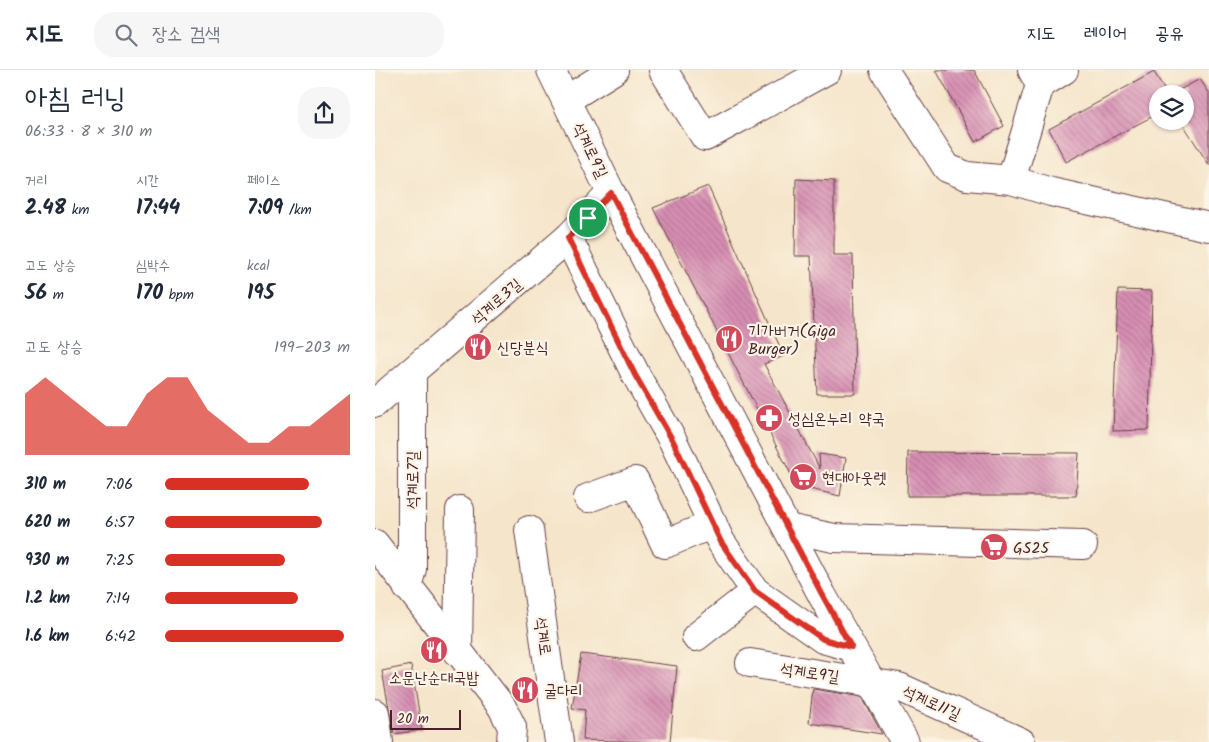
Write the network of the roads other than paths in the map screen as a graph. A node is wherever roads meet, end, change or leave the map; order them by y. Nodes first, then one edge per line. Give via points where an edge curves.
1 (551, 70) edge
2 (613, 70) edge
3 (663, 70) edge
4 (827, 70) edge
5 (884, 70) edge
6 (1064, 70) edge
7 (1036, 78) edge
8 (566, 100) junction
9 (1011, 180) junction
10 (611, 193) junction
11 (1209, 227) edge
12 (568, 238) junction
13 (412, 372) junction
14 (375, 403) edge
15 (588, 498) dead end
16 (460, 510) dead end
17 (713, 524) junction
18 (787, 528) junction
19 (529, 530) dead end
20 (375, 544) edge
21 (1083, 545) dead end
22 (407, 587) junction
23 (755, 591) junction
24 (696, 637) dead end
25 (851, 647) junction
26 (458, 652) junction
27 (750, 663) dead end
28 (869, 681) junction
29 (375, 713) edge
30 (379, 742) edge
31 (511, 742) edge
32 (559, 742) edge
33 (905, 742) edge
34 (1021, 742) edge

1 - 8 street, 석계로9길
2 - 8 street
3 - 4 street via 705,137
5 - 9 street via 947,168 967,176
6 - 7 street
7 - 9 street
8 - 10 street, 석계로9길
9 - 11 street
10 - 12 street, 석계로3길
10 - 18 street, 석계로9길
12 - 13 street, 석계로3길
12 - 17 street
13 - 14 street, 석계로3길
13 - 22 street, 석계로7길 via 412,569
15 - 17 street via 635,481 665,544
16 - 26 street
17 - 23 street via 721,542
18 - 21 street via 834,538
18 - 25 street, 석계로9길
19 - 32 street, 석계로
20 - 22 street
22 - 26 street
23 - 24 street
23 - 25 street via 823,639
25 - 28 street, 석계로9길
26 - 31 street via 502,707 512,727
27 - 28 street, 석계로9길
28 - 33 street, 석계로9길
28 - 34 street, 석계로11길 via 899,687
29 - 30 street

